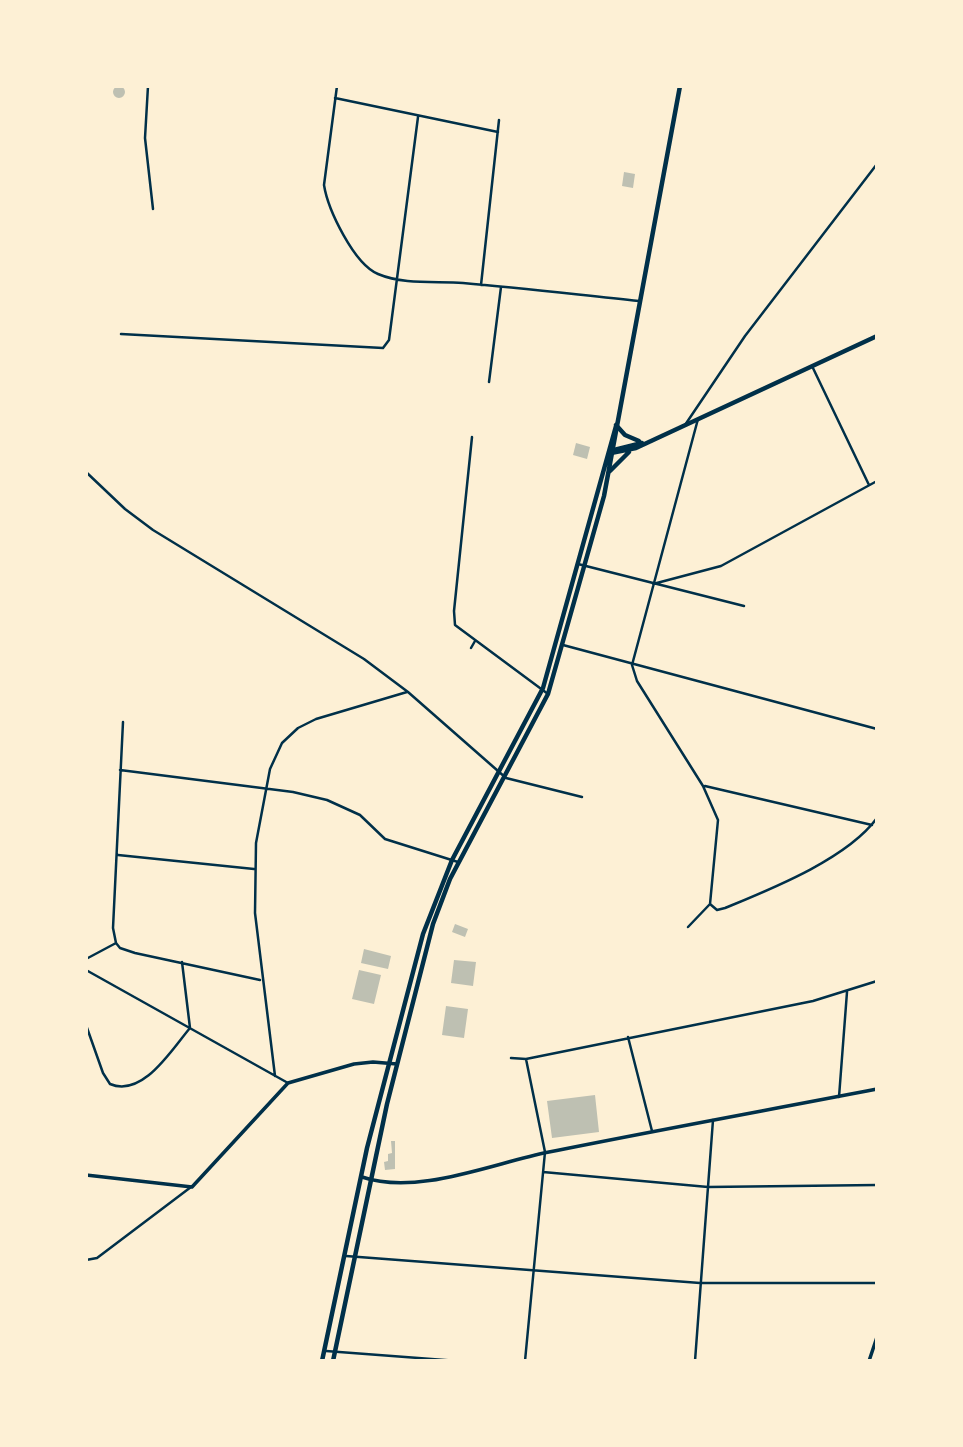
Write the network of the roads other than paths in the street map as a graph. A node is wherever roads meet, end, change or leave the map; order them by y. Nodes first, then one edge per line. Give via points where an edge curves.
1 (148, 86) edge
2 (337, 86) edge
3 (680, 86) edge
4 (335, 98) junction
5 (418, 117) junction
6 (499, 120) dead end
7 (498, 132) junction
8 (877, 164) edge
9 (153, 209) dead end
10 (397, 279) junction
11 (481, 285) junction
12 (501, 287) junction
13 (642, 302) junction
14 (121, 334) dead end
15 (877, 336) edge
16 (812, 366) junction
17 (489, 382) dead end
18 (699, 419) junction
19 (616, 425) junction
20 (685, 425) junction
21 (472, 437) dead end
22 (647, 443) junction
23 (631, 450) junction
24 (611, 451) junction
25 (86, 471) edge
26 (610, 471) junction
27 (877, 481) edge
28 (869, 485) junction
29 (578, 565) junction
30 (585, 566) junction
31 (652, 585) junction
32 (744, 606) dead end
33 (475, 641) junction
34 (556, 643) junction
35 (563, 645) junction
36 (471, 648) dead end
37 (632, 665) junction
38 (543, 688) junction
39 (408, 692) junction
40 (548, 694) junction
41 (123, 722) dead end
42 (877, 729) edge
43 (120, 770) junction
44 (500, 773) junction
45 (506, 778) junction
46 (703, 786) junction
47 (264, 789) junction
48 (582, 797) dead end
49 (877, 818) edge
50 (872, 825) junction
51 (117, 855) junction
52 (452, 860) junction
53 (458, 862) junction
54 (254, 869) junction
55 (710, 905) junction
56 (688, 927) dead end
57 (116, 943) junction
58 (86, 960) edge
59 (182, 962) junction
60 (86, 970) edge
61 (261, 980) junction
62 (877, 981) edge
63 (847, 992) junction
64 (86, 1025) edge
65 (190, 1028) junction
66 (628, 1037) junction
67 (511, 1058) dead end
68 (526, 1059) junction
69 (389, 1062) junction
70 (397, 1065) junction
71 (275, 1076) junction
72 (288, 1083) junction
73 (877, 1089) edge
74 (839, 1097) junction
75 (713, 1119) junction
76 (652, 1131) junction
77 (545, 1152) junction
78 (543, 1172) junction
79 (86, 1174) edge
80 (362, 1177) junction
81 (372, 1180) junction
82 (877, 1185) edge
83 (192, 1187) junction
84 (708, 1187) junction
85 (345, 1256) junction
86 (356, 1256) junction
87 (86, 1260) edge
88 (534, 1270) junction
89 (700, 1283) junction
90 (877, 1283) edge
91 (877, 1337) edge
92 (324, 1351) junction
93 (336, 1352) junction
94 (321, 1361) edge
95 (334, 1361) edge
96 (458, 1361) edge
97 (525, 1361) edge
98 (695, 1361) edge
99 (869, 1361) edge

1 - 9 street via 145,138
2 - 4 street
3 - 13 main road
4 - 5 street
4 - 10 street via 326,199 366,265 377,274
5 - 7 street
5 - 10 street
6 - 7 street
7 - 11 street
8 - 20 street via 759,317
10 - 11 street
10 - 14 street via 389,340 383,348
11 - 12 street
12 - 13 street
12 - 17 street
13 - 19 main road
15 - 16 main road
16 - 18 main road
16 - 28 street
18 - 20 main road
18 - 31 street
19 - 22 main road via 632,439
19 - 24 main road
20 - 22 main road
21 - 33 street via 453,618 460,631
22 - 23 main road
22 - 24 main road
23 - 24 main road
23 - 26 main road
24 - 26 main road
24 - 29 main road
25 - 39 street via 153,530 364,659
26 - 30 main road
27 - 28 street
28 - 31 street via 721,566
29 - 30 street
29 - 34 main road
30 - 31 street
30 - 35 main road
31 - 32 street
31 - 37 street
33 - 36 street
33 - 38 street
34 - 35 street
34 - 38 main road
35 - 37 street
35 - 40 main road
37 - 42 street
37 - 46 street
38 - 40 street
38 - 44 main road
39 - 44 street
39 - 47 street via 298,728 282,743
40 - 45 main road
41 - 43 street
43 - 47 street
43 - 51 street
44 - 45 street
44 - 52 main road
45 - 48 street
45 - 53 main road
46 - 50 street
46 - 55 street via 718,820
47 - 52 street via 327,800 360,815 385,839
47 - 54 street
49 - 50 street
50 - 55 street via 846,846 785,881 725,908
51 - 54 street
51 - 57 street
52 - 53 street
52 - 69 main road via 424,934
53 - 70 main road via 433,924
54 - 61 street
55 - 56 street
57 - 58 street
57 - 59 street via 127,951
59 - 61 street
59 - 65 street
60 - 65 street
61 - 71 street
62 - 63 street
63 - 66 street
63 - 74 street
64 - 65 street via 103,1073 117,1086 142,1080
65 - 71 street
66 - 68 street
66 - 76 street
67 - 68 street
68 - 77 street
69 - 70 street
69 - 72 street via 354,1064
69 - 80 main road
70 - 81 main road
71 - 72 street
72 - 83 street
73 - 74 street
74 - 75 street
75 - 76 street
75 - 84 street
76 - 77 street
77 - 78 street
77 - 81 street via 446,1177
78 - 84 street
78 - 88 street
79 - 83 street
80 - 81 street
80 - 85 main road
81 - 86 main road
82 - 84 street
83 - 87 street via 97,1258
84 - 89 street
85 - 86 street
85 - 92 main road
86 - 88 street
86 - 93 main road
88 - 89 street
88 - 97 street
89 - 90 street
89 - 98 street
91 - 99 street
92 - 93 street
92 - 94 main road
93 - 95 main road
93 - 96 street

